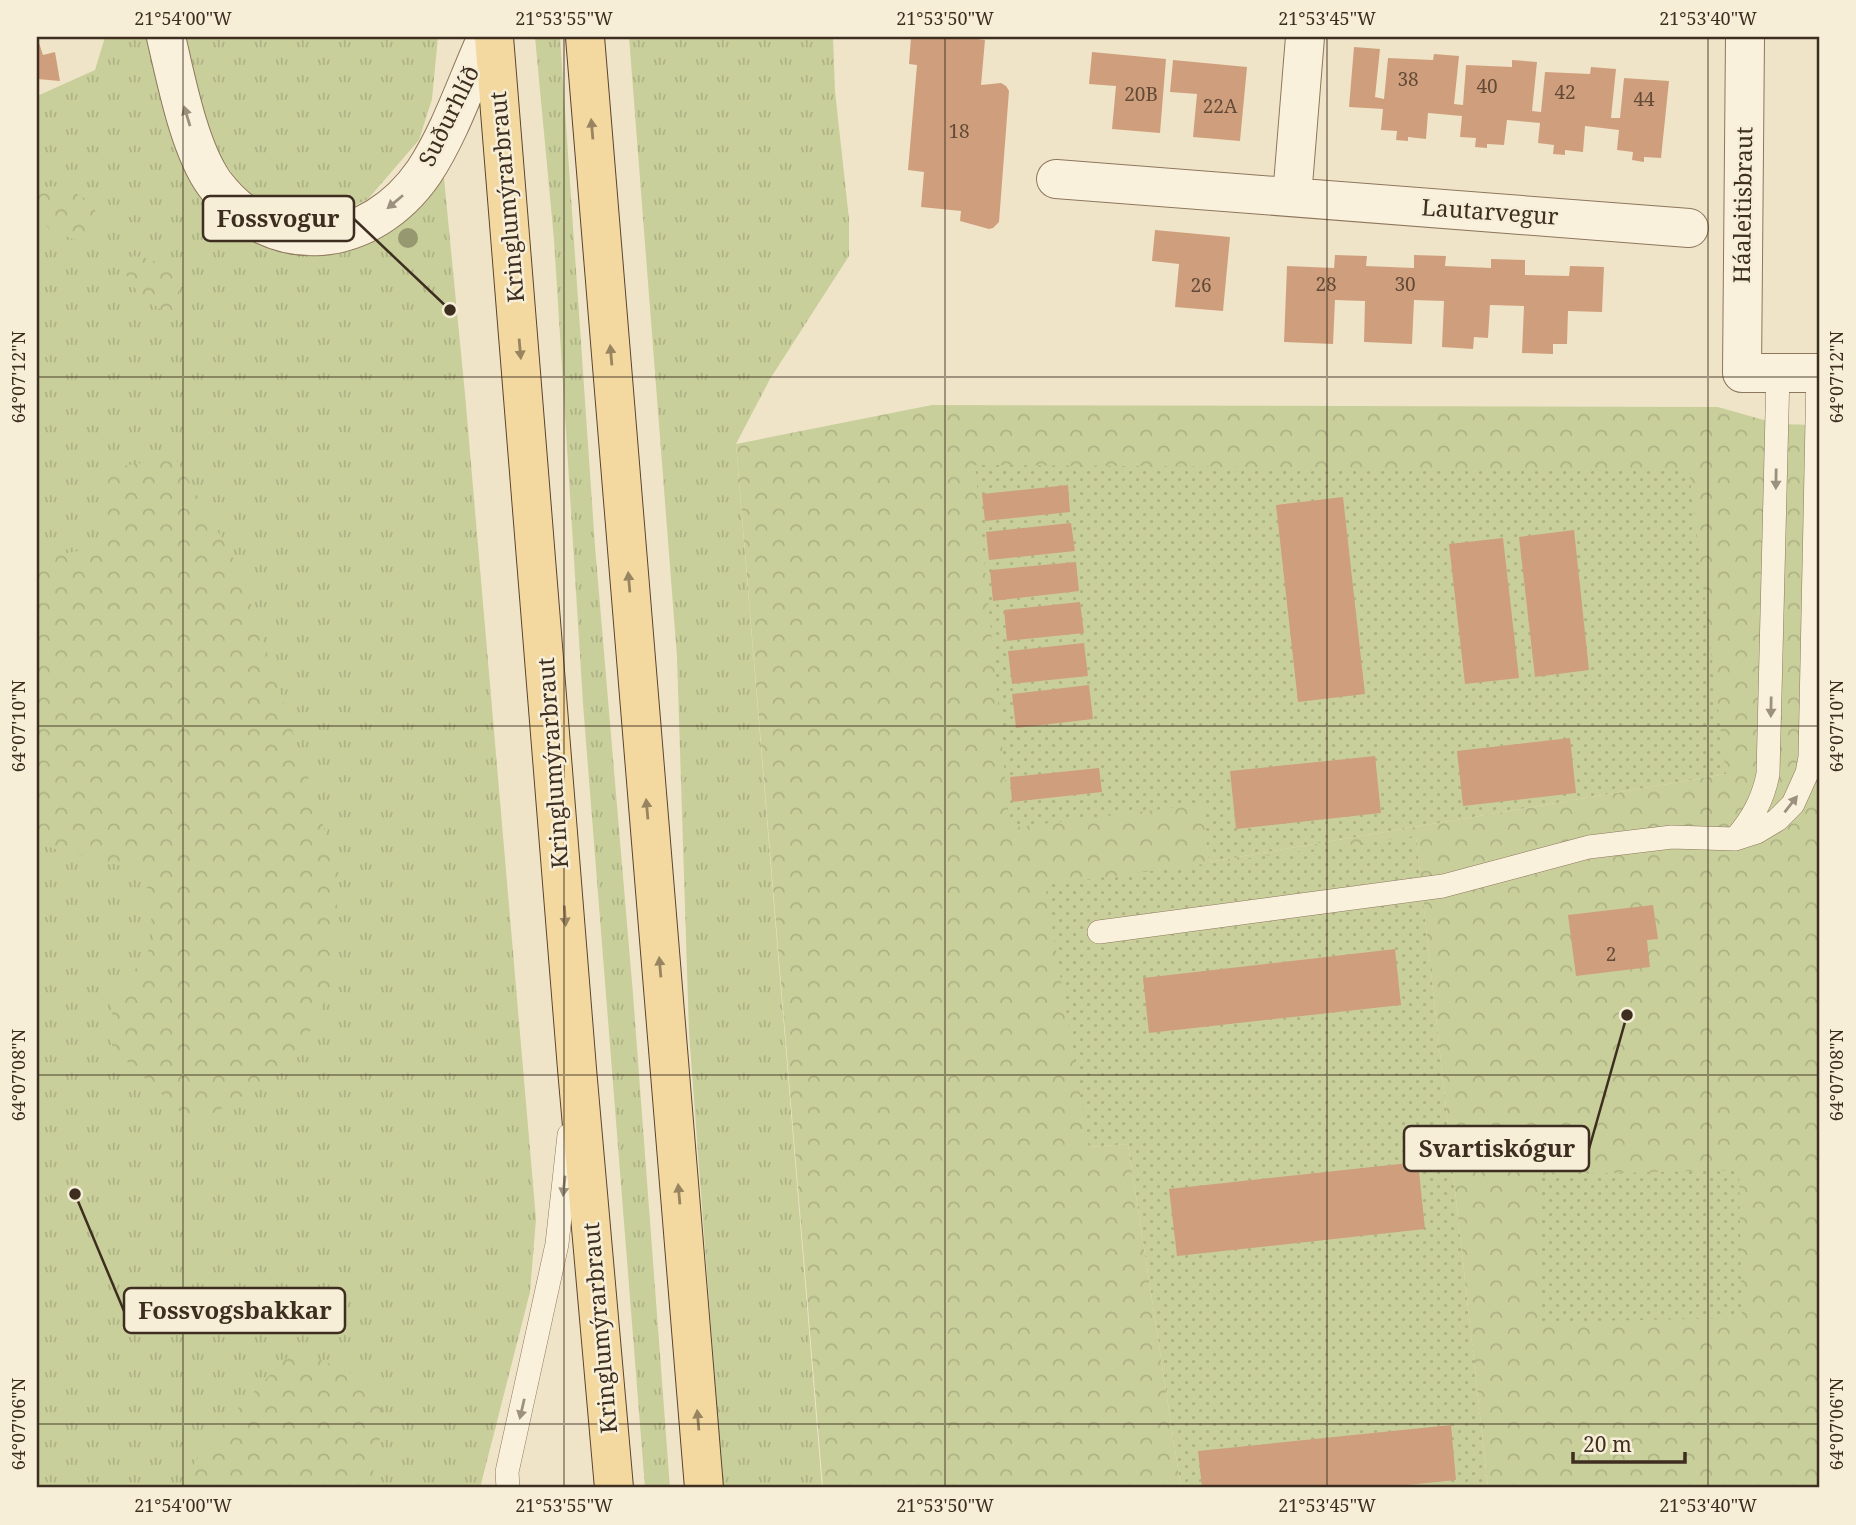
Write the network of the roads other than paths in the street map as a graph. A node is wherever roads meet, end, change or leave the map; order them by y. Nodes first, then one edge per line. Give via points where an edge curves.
1 (166, 37) edge
2 (487, 37) edge
3 (494, 37) edge
4 (585, 37) edge
5 (1305, 37) edge
6 (1745, 37) edge
7 (1056, 179) dead end
8 (1292, 197) junction
9 (1689, 228) dead end
10 (1760, 373) junction
11 (1819, 373) edge
12 (1735, 839) junction
13 (1099, 932) dead end
14 (577, 1069) junction
15 (508, 1488) edge
16 (614, 1488) edge
17 (704, 1488) edge

2 -> 1 street, Suðurhlíð via 445,133 423,172 398,201 345,233 313,237 286,235 256,221 213,181 199,153
3 -> 14 main road, Kringlumýrarbraut
17 -> 4 main road
5 - 8 street
6 - 10 street, Háaleitisbraut
7 - 8 street, Lautarvegur
8 - 9 street, Lautarvegur
10 - 11 street
10 -> 12 lane via 1769,774 1761,802
12 -> 11 lane via 1777,820 1793,804 1810,757
12 - 13 lane via 1672,837 1589,848 1443,886
14 -> 15 lane via 557,1244 507,1472
14 - 16 main road, Kringlumýrarbraut

